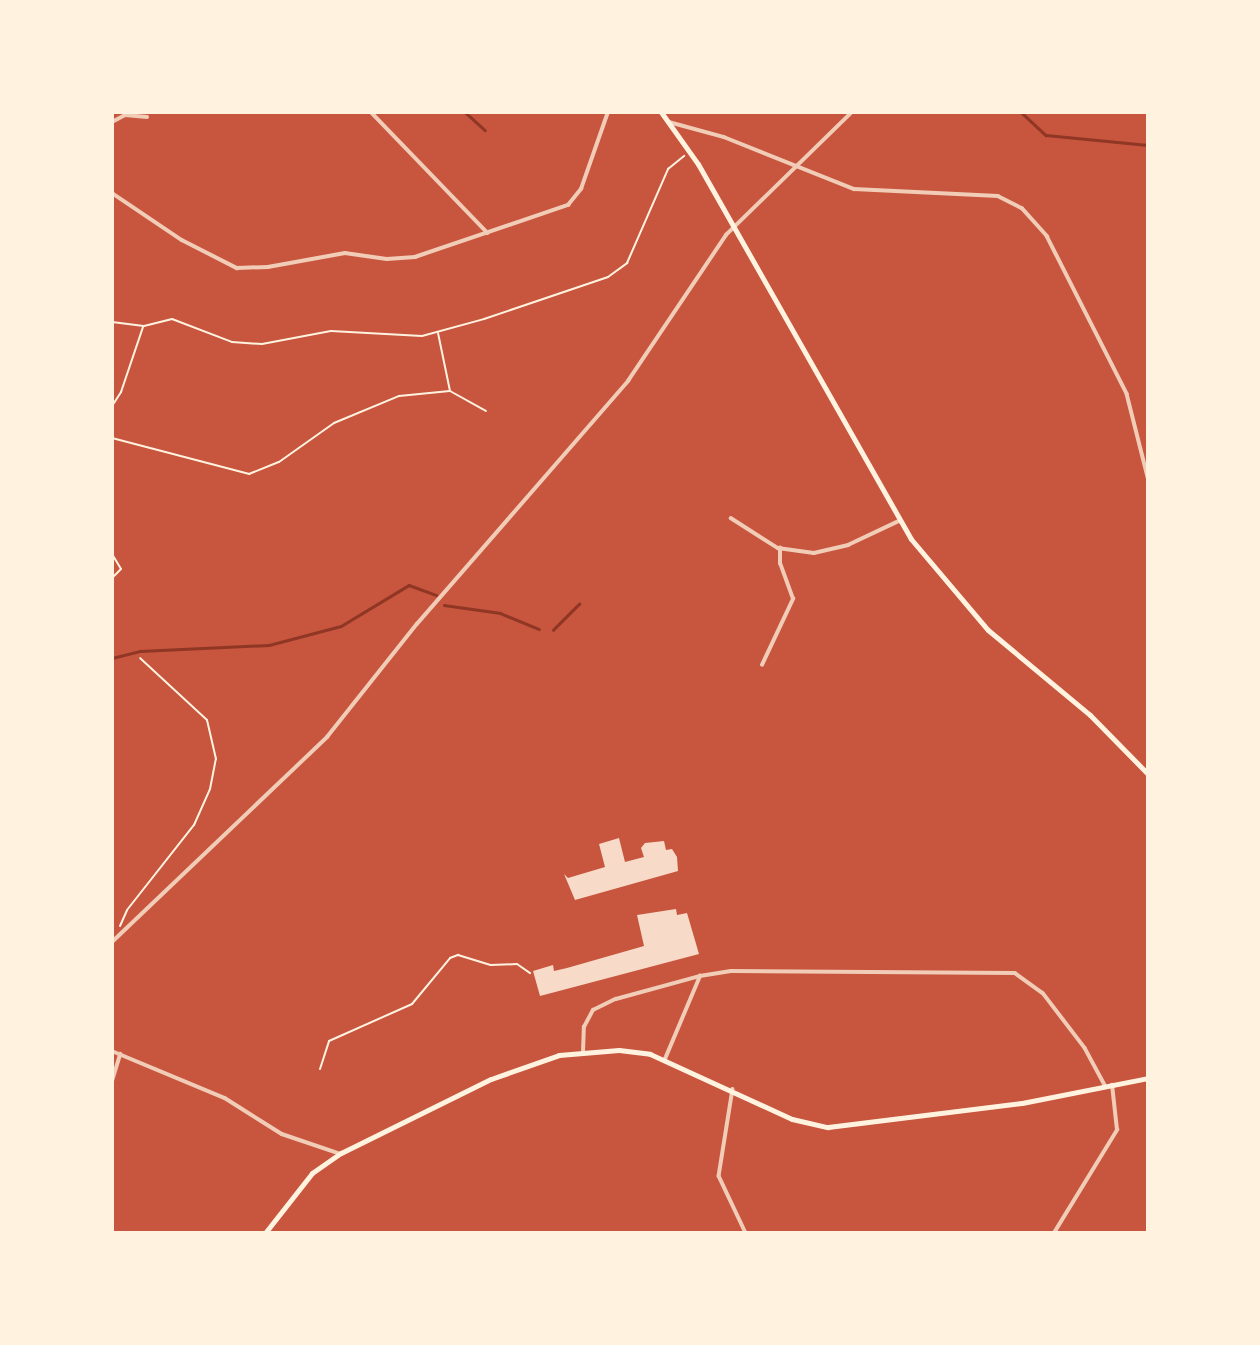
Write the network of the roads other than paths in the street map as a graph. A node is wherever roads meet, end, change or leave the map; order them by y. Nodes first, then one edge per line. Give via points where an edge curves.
1 (371, 112) edge
2 (608, 112) edge
3 (661, 112) edge
4 (852, 112) edge
5 (147, 117) dead end
6 (112, 121) edge
7 (668, 122) junction
8 (794, 167) junction
9 (112, 193) edge
10 (733, 228) junction
11 (488, 233) junction
12 (1148, 477) edge
13 (732, 519) dead end
14 (900, 521) junction
15 (780, 548) junction
16 (762, 665) dead end
17 (1148, 774) edge
18 (113, 942) edge
19 (700, 976) junction
20 (112, 1051) edge
21 (583, 1052) junction
22 (120, 1054) junction
23 (664, 1059) junction
24 (1148, 1078) edge
25 (112, 1081) edge
26 (1109, 1086) junction
27 (733, 1089) junction
28 (341, 1153) junction
29 (265, 1233) edge
30 (746, 1233) edge
31 (1054, 1233) edge

1 - 11 street
2 - 11 street via 594,156 571,202
3 - 7 main road
4 - 8 street
5 - 6 street via 125,115
7 - 8 street via 724,137
7 - 10 main road
8 - 10 street
8 - 12 street via 866,191 999,196 1022,208 1047,236 1122,384
9 - 11 street via 182,240 237,268 345,253 387,259 415,257
10 - 14 main road
10 - 18 street via 628,381 417,624 340,722
13 - 15 street
14 - 15 street via 831,550
14 - 17 main road via 988,629 1090,715
15 - 16 street via 780,564 793,599
19 - 21 street via 616,999 593,1010 584,1027
19 - 23 street
19 - 26 street via 731,971 1019,974 1035,984 1073,1031
20 - 22 street
21 - 23 main road via 619,1050
21 - 28 main road via 544,1059 502,1075
22 - 25 street
22 - 28 street via 225,1098 282,1134
23 - 27 main road
24 - 26 main road
26 - 27 main road via 1022,1103 828,1127 792,1119
26 - 31 street via 1117,1130
27 - 30 street via 719,1176
28 - 29 main road via 312,1173

